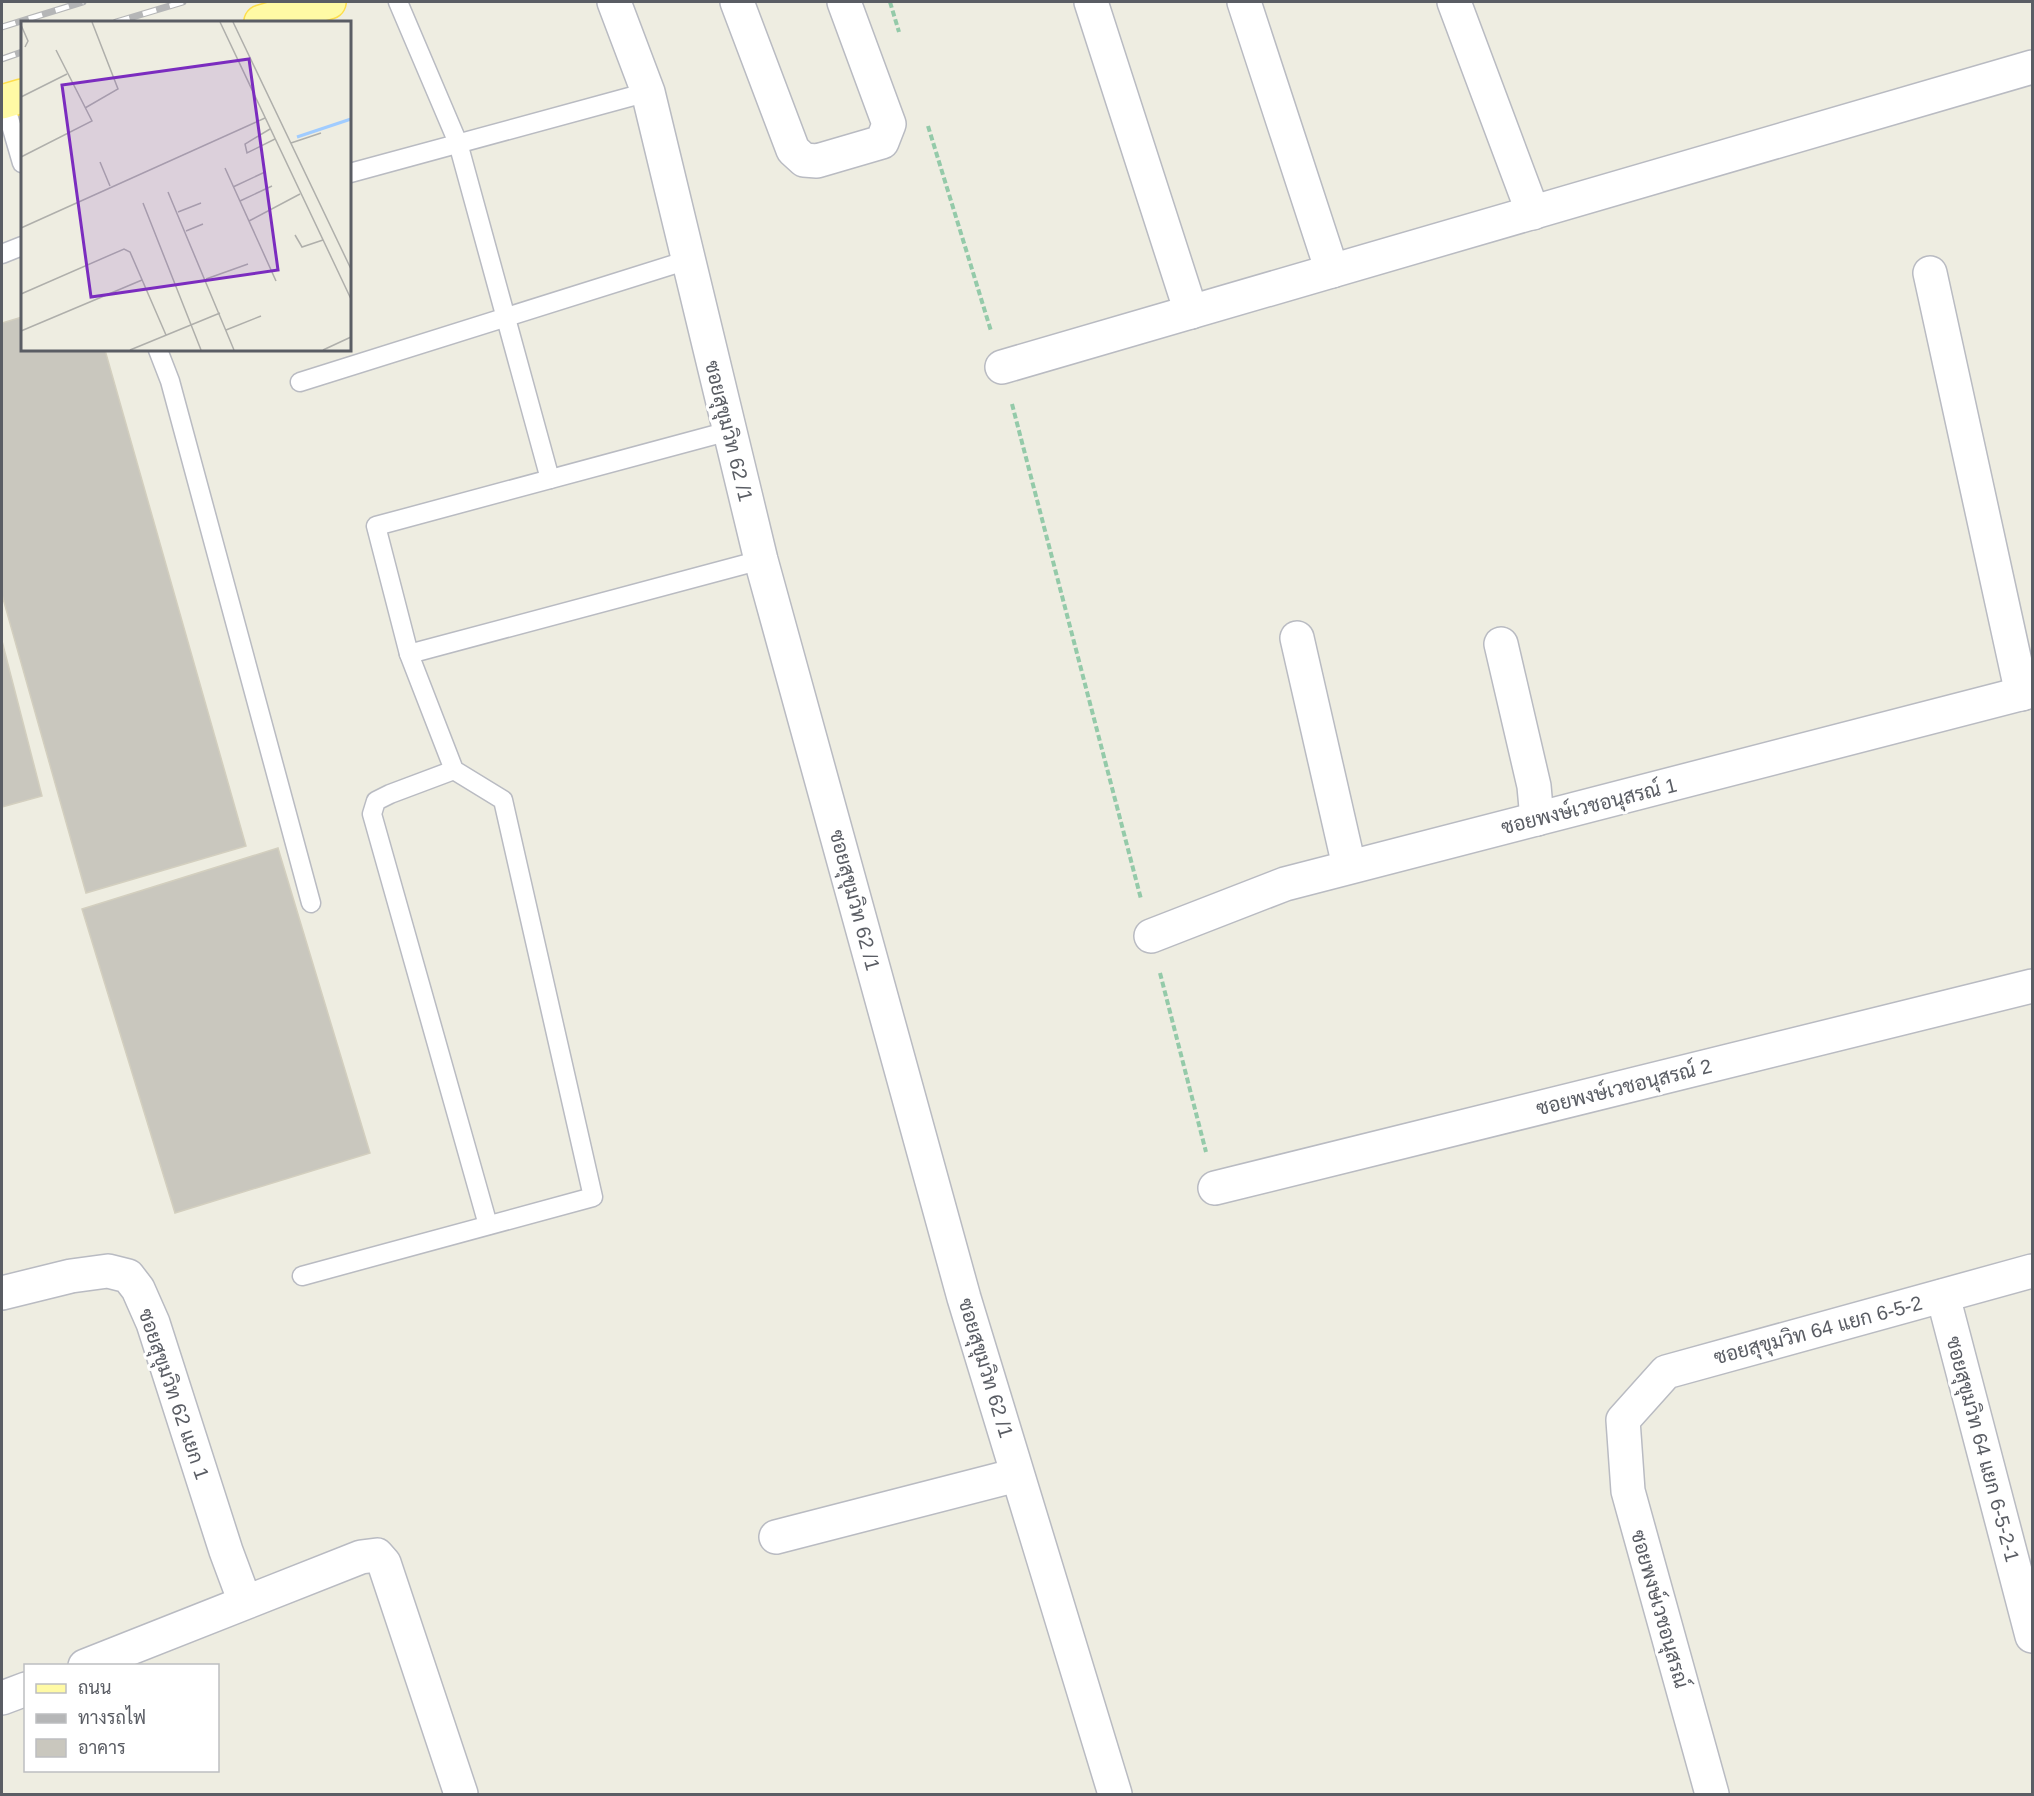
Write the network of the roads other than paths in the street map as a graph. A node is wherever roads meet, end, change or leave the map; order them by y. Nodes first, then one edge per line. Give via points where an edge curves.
1 (329, 2) edge
2 (398, 2) edge
3 (614, 2) edge
4 (737, 2) edge
5 (844, 2) edge
6 (1091, 2) edge
7 (1244, 2) edge
8 (1454, 2) edge
9 (264, 21) edge
10 (2032, 67) edge
11 (648, 92) junction
12 (9, 100) edge
13 (458, 143) junction
14 (21, 158) edge
15 (351, 173) edge
16 (1533, 213) junction
17 (21, 246) edge
18 (2, 254) edge
19 (688, 260) junction
20 (1332, 271) junction
21 (1930, 273) dead end
22 (1191, 312) junction
23 (506, 317) junction
24 (158, 351) edge
25 (1002, 367) road end
26 (300, 382) dead end
27 (729, 431) junction
28 (550, 479) junction
29 (761, 560) junction
30 (1297, 638) dead end
31 (1501, 644) dead end
32 (409, 654) junction
33 (2027, 692) edge
34 (454, 770) junction
35 (1538, 819) junction
36 (1349, 866) junction
37 (311, 903) dead end
38 (1151, 936) road end
39 (2032, 986) edge
40 (1215, 1188) road end
41 (488, 1225) junction
42 (2032, 1271) edge
43 (302, 1276) dead end
44 (2, 1293) edge
45 (1943, 1296) junction
46 (1623, 1420) joint
47 (1017, 1474) junction
48 (776, 1537) dead end
49 (245, 1602) junction
50 (2032, 1636) edge
51 (88, 1664) edge
52 (24, 1690) edge
53 (2, 1698) edge
54 (461, 1794) edge
55 (1115, 1794) edge
56 (1712, 1794) edge

1 - 9 main road
2 - 13 lane
3 - 11 street, ซอยสุขุมวิท 62 /1
4 - 5 street via 793,150 804,160 818,161 882,142 889,124
6 - 22 street
7 - 20 street
8 - 16 street
10 - 16 street
11 - 13 lane
11 - 19 street, ซอยสุขุมวิท 62 /1
12 - 14 lane
13 - 15 lane
13 - 23 lane
16 - 20 street
17 - 18 lane
19 - 23 lane
19 - 27 street, ซอยสุขุมวิท 62 /1
20 - 22 street
21 - 33 street
22 - 25 street
23 - 26 lane
23 - 28 lane
24 - 37 lane via 170,381
27 - 28 lane
27 - 29 street, ซอยสุขุมวิท 62 /1
28 - 32 lane via 376,526
29 - 32 lane
29 - 47 street, ซอยสุขุมวิท 62 /1 via 964,1298
30 - 36 street
31 - 35 street
32 - 34 lane
33 - 35 street, ซอยพงษ์เวชอนุสรณ์ 1
34 - 41 lane via 376,801 372,814
34 - 41 lane via 503,800 593,1197
35 - 36 street, ซอยพงษ์เวชอนุสรณ์ 1
36 - 38 street, ซอยพงษ์เวชอนุสรณ์ 1 via 1285,884
39 - 40 street, ซอยพงษ์เวชอนุสรณ์ 2
41 - 43 lane
42 - 45 street, ซอยสุขุมวิท 64 แยก 6-5-2
44 - 49 street, ซอยสุขุมวิท 62 แยก 1 via 108,1271 128,1276 138,1288
45 - 46 street, ซอยสุขุมวิท 64 แยก 6-5-2 via 1666,1372
45 - 50 street, ซอยสุขุมวิท 64 แยก 6-5-2-1
46 - 56 street, ซอยพงษ์เวชอนุสรณ์ via 1628,1491
47 - 48 street
47 - 55 street, ซอยสุขุมวิท 62 /1
49 - 51 street
49 - 54 street via 361,1557 377,1556 384,1563
52 - 53 street

